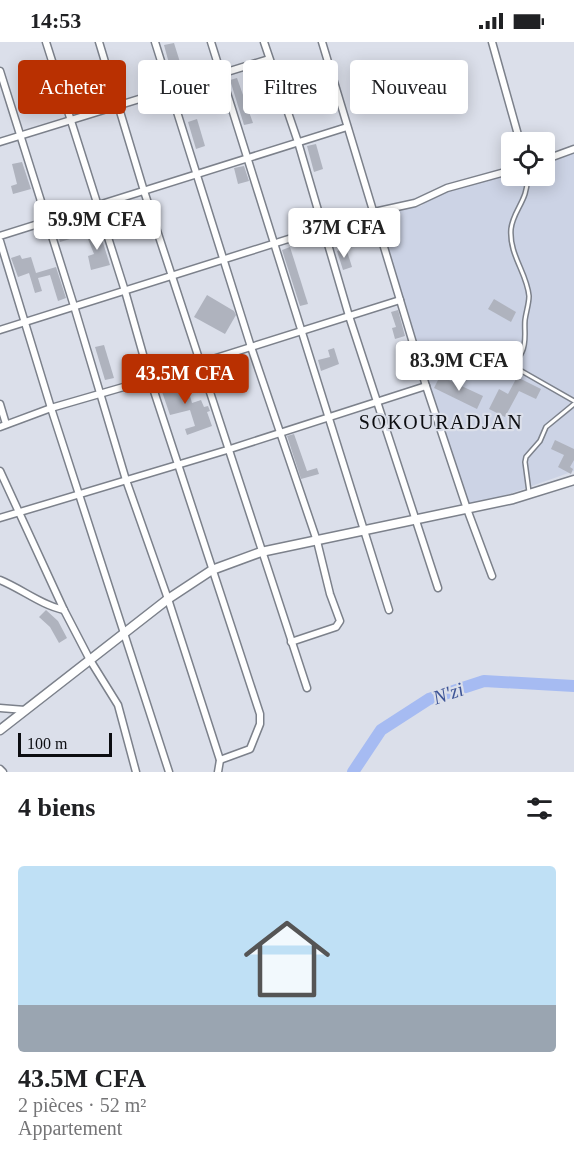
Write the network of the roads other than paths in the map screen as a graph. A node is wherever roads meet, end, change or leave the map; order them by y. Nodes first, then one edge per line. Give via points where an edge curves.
1 (46, 42) edge
2 (99, 42) edge
3 (155, 42) edge
4 (211, 42) edge
5 (264, 42) edge
6 (322, 42) edge
7 (492, 42) edge
8 (269, 59) junction
9 (105, 60) edge
10 (161, 60) edge
11 (216, 60) edge
12 (0, 71) edge
13 (231, 71) edge
14 (231, 107) edge
15 (87, 114) edge
16 (121, 114) edge
17 (178, 114) edge
18 (69, 120) junction
19 (347, 127) junction
20 (517, 132) edge
21 (20, 136) junction
22 (0, 142) edge
23 (298, 142) junction
24 (574, 149) edge
25 (555, 156) edge
26 (248, 157) junction
27 (501, 173) edge
28 (197, 174) junction
29 (526, 186) edge
30 (144, 191) junction
31 (97, 206) junction
32 (374, 212) junction
33 (47, 221) junction
34 (324, 228) junction
35 (0, 239) edge
36 (275, 243) junction
37 (224, 260) junction
38 (172, 276) junction
39 (125, 291) junction
40 (400, 300) junction
41 (75, 306) junction
42 (349, 316) junction
43 (25, 322) junction
44 (0, 330) edge
45 (300, 330) junction
46 (251, 347) junction
47 (201, 363) junction
48 (150, 379) junction
49 (426, 386) junction
50 (100, 394) junction
51 (378, 401) junction
52 (574, 403) edge
53 (0, 404) edge
54 (51, 408) junction
55 (328, 416) junction
56 (3, 426) edge
57 (279, 432) junction
58 (227, 450) junction
59 (178, 464) junction
60 (0, 471) edge
61 (126, 480) junction
62 (574, 480) edge
63 (79, 494) junction
64 (530, 494) junction
65 (467, 509) junction
66 (18, 513) junction
67 (0, 519) edge
68 (417, 520) junction
69 (365, 531) junction
70 (317, 541) junction
71 (261, 552) junction
72 (212, 570) junction
73 (492, 576) dead end
74 (0, 580) edge
75 (438, 588) dead end
76 (168, 599) junction
77 (64, 610) junction
78 (389, 610) dead end
79 (124, 634) junction
80 (291, 642) junction
81 (90, 660) junction
82 (307, 688) dead end
83 (0, 708) edge
84 (25, 710) junction
85 (0, 730) edge
86 (220, 760) junction
87 (136, 772) edge
88 (169, 772) edge
89 (218, 772) edge

1 - 18 street
2 - 9 street
3 - 10 street
4 - 11 street
5 - 8 street
6 - 19 street
7 - 20 street
8 - 13 street
8 - 23 street
12 - 21 street
14 - 26 street
15 - 18 street
16 - 30 street
17 - 28 street
18 - 21 street
18 - 31 street
19 - 23 street
19 - 32 street
21 - 22 street
21 - 33 street
23 - 26 street
23 - 34 street
24 - 25 street
26 - 28 street
26 - 36 street
27 - 32 street via 447,188 415,203
28 - 30 street
28 - 37 street
29 - 52 lane via 511,229 515,257 529,296 525,341 516,364 518,369
30 - 31 street
30 - 38 street
31 - 33 street
31 - 39 street
32 - 34 street
32 - 40 street
33 - 35 street
33 - 41 street
34 - 36 street
34 - 42 street
35 - 43 street
36 - 37 street
36 - 45 street
37 - 38 street
37 - 46 street
38 - 39 street
38 - 47 street
39 - 41 street
39 - 48 street
40 - 42 street
40 - 49 street
41 - 43 street
41 - 50 street
42 - 45 street
42 - 51 street
43 - 44 street
43 - 54 street
45 - 46 street
45 - 55 street
46 - 47 street
46 - 57 street
47 - 48 street
47 - 58 street
48 - 50 street
48 - 59 street
49 - 51 street
49 - 65 street
50 - 54 street
50 - 61 street
51 - 55 street
51 - 68 street
52 - 64 lane via 546,427 526,457
53 - 56 street
54 - 56 street
54 - 63 street
55 - 57 street
55 - 69 street
57 - 58 street
57 - 70 street
58 - 59 street
58 - 71 street
59 - 61 street
59 - 72 street
60 - 66 street
61 - 63 street
61 - 76 street
62 - 64 main road
63 - 66 street
63 - 79 street
64 - 65 main road
65 - 68 main road
65 - 73 street
66 - 67 street
66 - 77 street
68 - 69 main road
68 - 75 street
69 - 70 main road
69 - 78 street
70 - 71 main road
70 - 80 street via 340,621 336,627
71 - 72 main road
71 - 80 street
72 - 76 main road
72 - 86 street via 261,719 250,749
74 - 77 street via 50,607
76 - 79 main road
76 - 86 street
77 - 81 street
79 - 81 main road
79 - 88 street
80 - 82 street
81 - 84 main road
81 - 87 street via 118,705
83 - 84 street
84 - 85 main road
86 - 89 street

